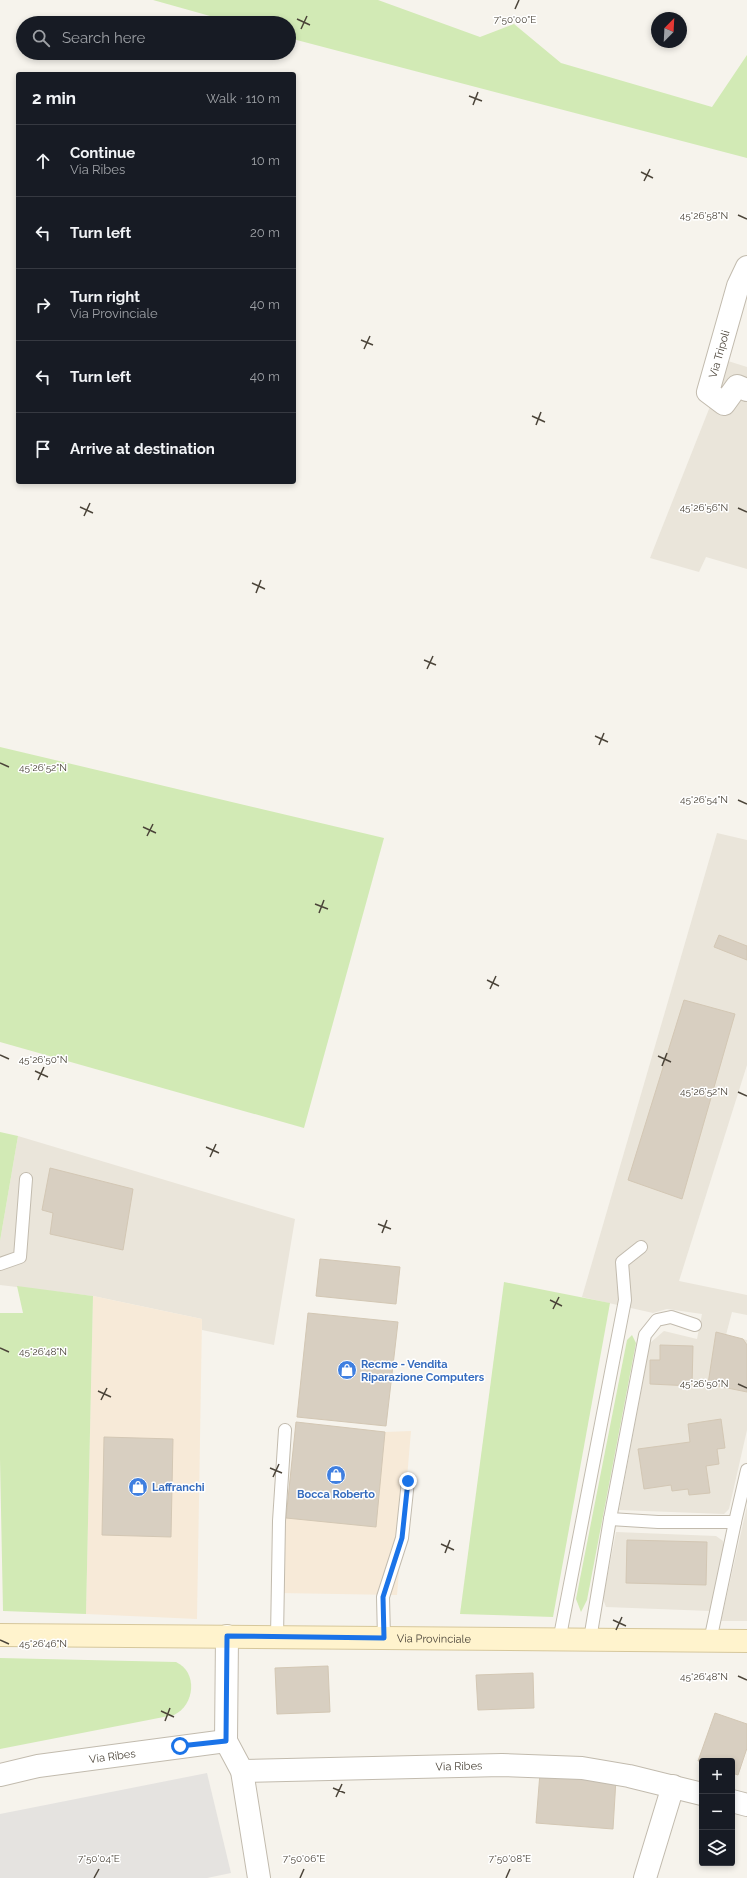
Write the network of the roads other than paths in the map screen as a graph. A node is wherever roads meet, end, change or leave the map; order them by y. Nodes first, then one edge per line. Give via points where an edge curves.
1 (747, 267) edge
2 (747, 390) edge
3 (26, 1179) dead end
4 (641, 1247) dead end
5 (0, 1264) edge
6 (695, 1325) dead end
7 (285, 1430) dead end
8 (747, 1470) edge
9 (408, 1481) dead end
10 (610, 1519) junction
11 (735, 1522) junction
12 (0, 1635) edge
13 (227, 1636) junction
14 (277, 1636) junction
15 (384, 1638) junction
16 (590, 1640) junction
17 (559, 1641) junction
18 (710, 1641) junction
19 (747, 1641) edge
20 (226, 1741) junction
21 (242, 1771) junction
22 (0, 1775) edge
23 (673, 1786) junction
24 (699, 1793) edge
25 (735, 1802) edge
26 (747, 1805) edge
27 (259, 1878) edge
28 (645, 1878) edge

1 - 2 street, Via Tripoli via 738,286 708,392 724,404 737,386
3 - 5 lane via 20,1257
4 - 17 lane via 622,1262 625,1300
6 - 10 lane via 671,1317 657,1320 645,1336
7 - 14 lane via 279,1521
8 - 11 lane
9 - 15 lane via 402,1538 383,1597
10 - 11 lane
10 - 16 lane
11 - 18 lane
12 - 13 main road, Via Provinciale
13 - 14 main road, Via Provinciale
13 - 20 street
14 - 15 main road, Via Provinciale
15 - 17 main road, Via Provinciale
16 - 17 main road, Via Provinciale
16 - 18 main road, Via Provinciale
18 - 19 main road, Via Provinciale
20 - 21 street
20 - 22 street, Via Ribes via 38,1766
21 - 23 street, Via Ribes via 502,1765 582,1768
21 - 27 street
23 - 24 street, Via Ribes
23 - 28 street
25 - 26 street

